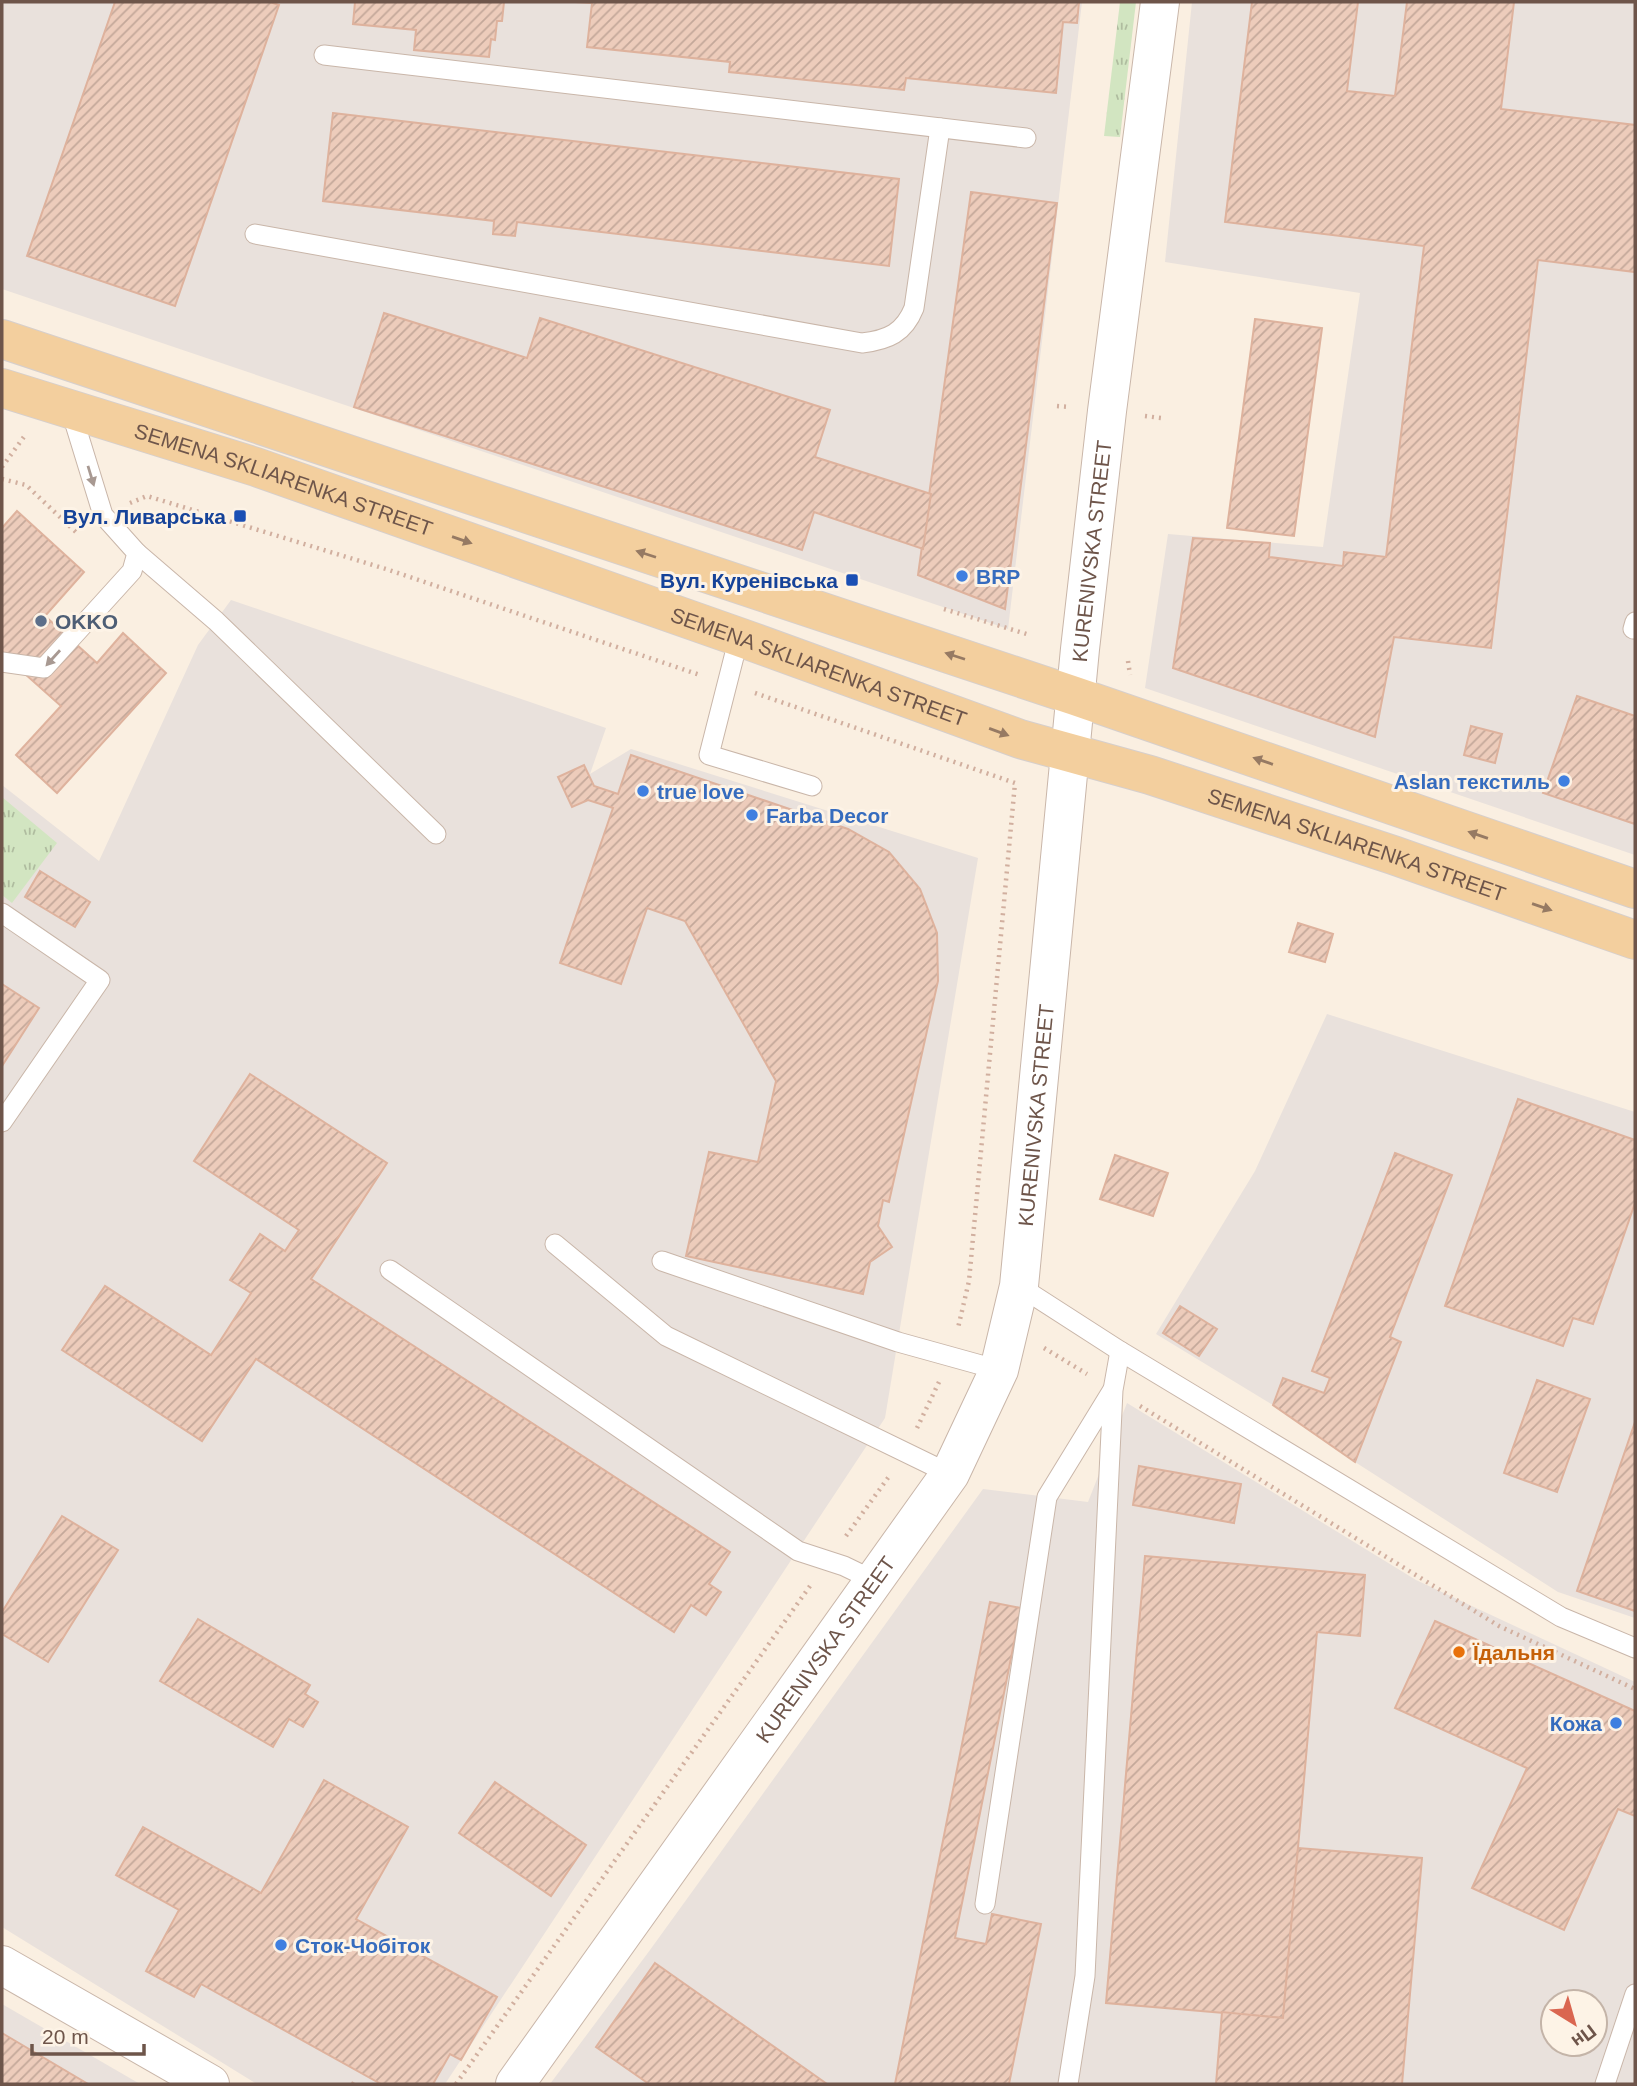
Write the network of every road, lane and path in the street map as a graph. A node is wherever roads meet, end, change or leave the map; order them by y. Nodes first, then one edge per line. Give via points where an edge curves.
1 (1160, 2) edge
2 (324, 55) dead end
3 (940, 128) junction
4 (1026, 138) dead end
5 (255, 234) dead end
6 (2, 339) edge
7 (2, 388) edge
8 (71, 411) junction
9 (2, 478) edge
10 (103, 515) junction
11 (137, 553) junction
12 (1635, 622) edge
13 (1635, 629) edge
14 (739, 637) junction
15 (2, 662) edge
16 (727, 684) junction
17 (1075, 696) junction
18 (1069, 752) junction
19 (812, 786) dead end
20 (436, 834) dead end
21 (1635, 889) edge
22 (2, 912) edge
23 (1635, 940) edge
24 (2, 1122) edge
25 (555, 1244) dead end
26 (662, 1261) dead end
27 (390, 1270) dead end
28 (1019, 1286) junction
29 (1040, 1345) dead end
30 (1120, 1351) junction
31 (951, 1356) junction
32 (999, 1370) junction
33 (1113, 1390) junction
34 (906, 1452) junction
35 (950, 1474) junction
36 (828, 1560) junction
37 (873, 1580) junction
38 (1635, 1648) edge
39 (1635, 1689) edge
40 (985, 1904) dead end
41 (2, 1965) edge
42 (1635, 1994) edge
43 (210, 2084) edge
44 (456, 2084) edge
45 (515, 2084) edge
46 (1068, 2084) edge
47 (1605, 2084) edge

1 - 17 street, KURENIVSKA STREET
2 - 3 lane
3 - 4 lane
3 - 5 lane via 914,308 897,334 883,341 862,344
17 -> 6 main road, SEMENA SKLIARENKA STREET
7 - 8 main road, SEMENA SKLIARENKA STREET
8 -> 10 lane
8 -> 14 main road, SEMENA SKLIARENKA STREET via 256,467
9 - 10 path via 26,485 79,535
10 - 11 lane
10 - 16 path via 147,496 386,569
11 -> 15 lane via 132,571 44,668
11 - 20 lane via 216,621
12 - 13 lane
14 - 16 lane
14 -> 18 main road, SEMENA SKLIARENKA STREET via 1020,739
16 - 19 lane via 709,755
16 - 31 path via 1015,783 969,1281
17 - 18 street, KURENIVSKA STREET
21 -> 17 main road, SEMENA SKLIARENKA STREET
18 -> 23 main road, SEMENA SKLIARENKA STREET via 1239,804
18 - 28 street, KURENIVSKA STREET
22 - 24 lane via 100,980
25 - 34 lane via 666,1336
26 - 31 lane
27 - 36 lane via 798,1551
28 - 30 lane
28 - 32 street, KURENIVSKA STREET
29 - 33 path
30 - 33 lane
30 - 38 lane via 1561,1617
31 - 32 lane
31 - 34 path
32 - 35 street, KURENIVSKA STREET
33 - 39 path via 1499,1626
33 - 40 lane via 1047,1497
33 - 46 lane via 1085,1976
34 - 35 lane
34 - 36 path
35 - 37 street, KURENIVSKA STREET
36 - 37 lane
36 - 44 path
37 - 45 street, KURENIVSKA STREET
41 - 43 street
42 - 47 lane

